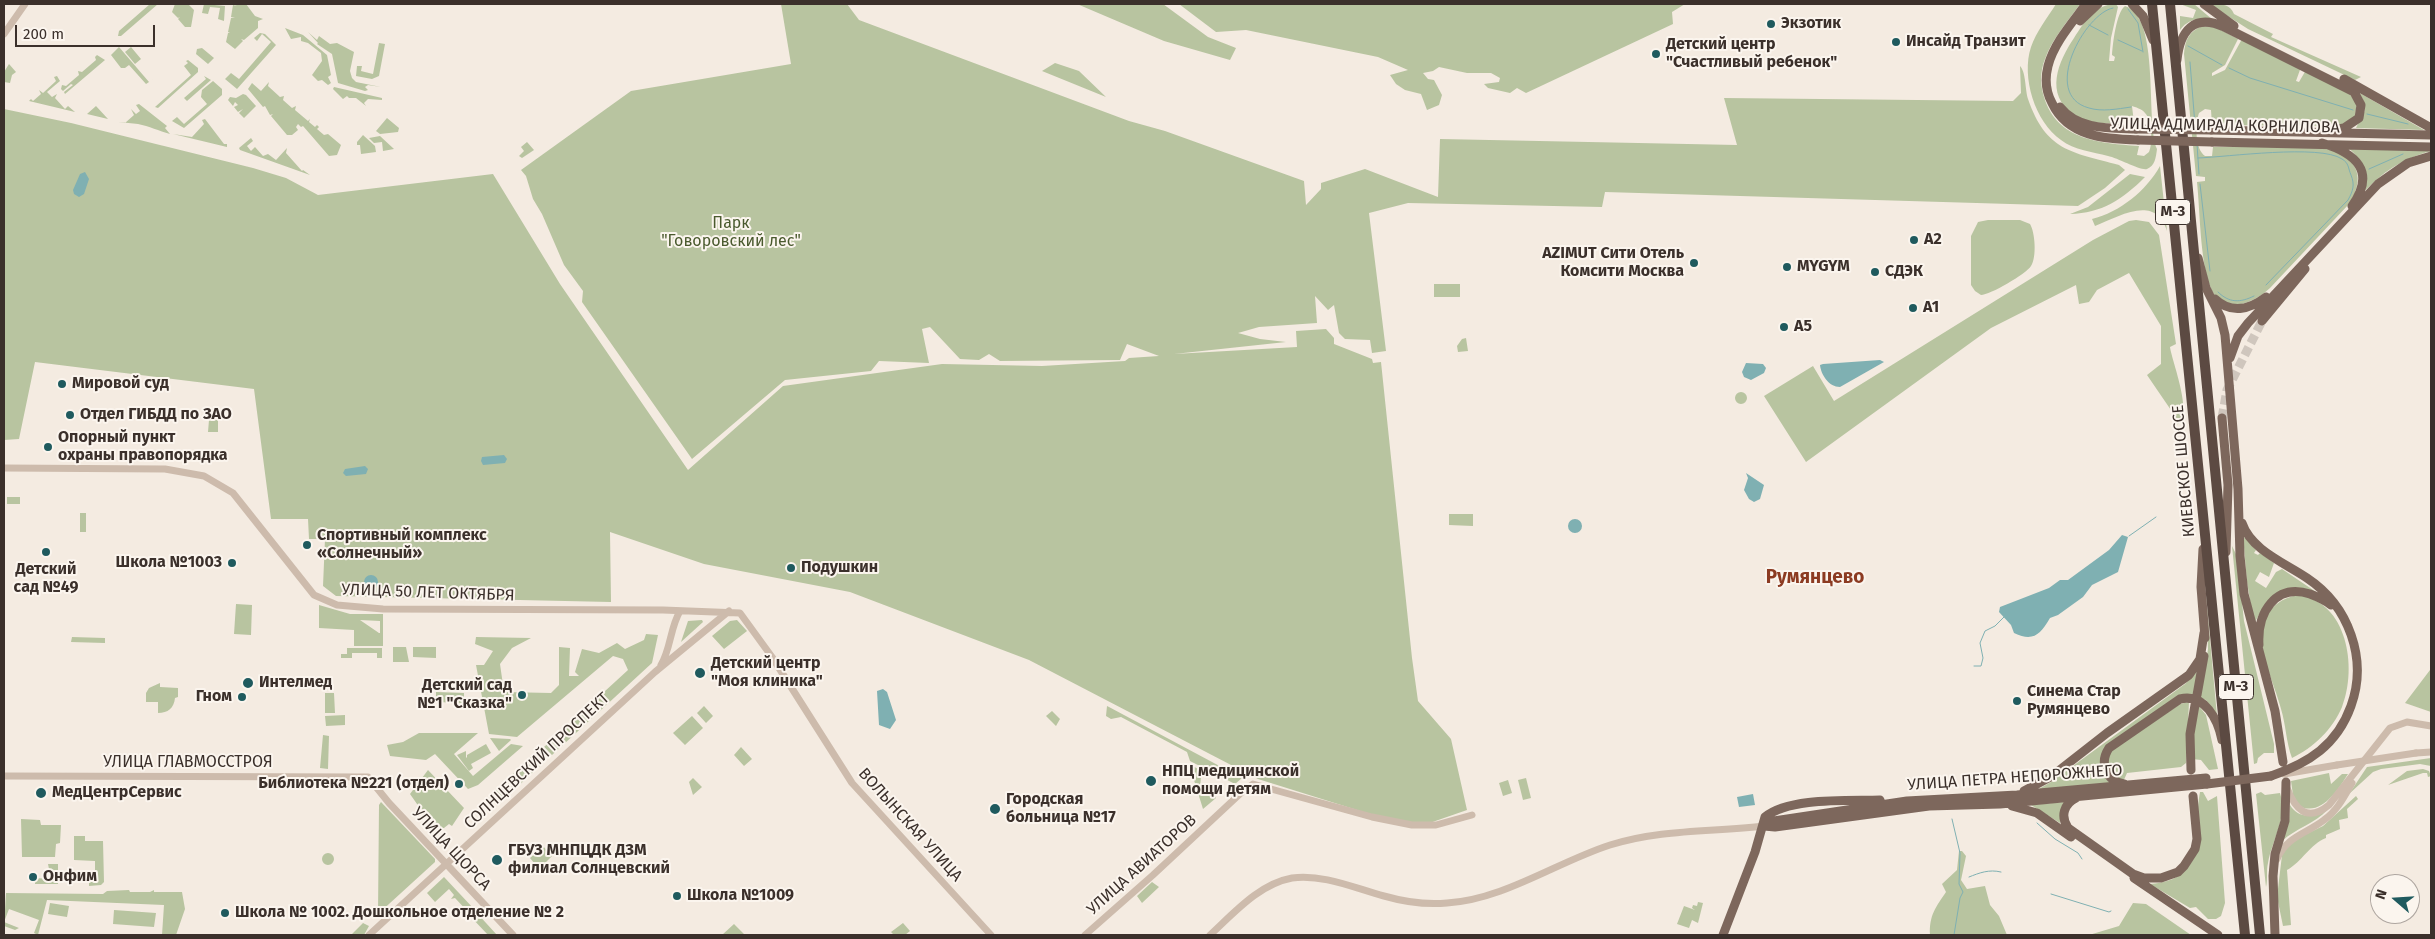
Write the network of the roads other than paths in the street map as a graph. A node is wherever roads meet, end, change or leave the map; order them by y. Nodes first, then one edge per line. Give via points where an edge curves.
1 (25, 4) edge
2 (2086, 4) edge
3 (2098, 4) edge
4 (2132, 4) edge
5 (2152, 4) edge
6 (2170, 4) edge
7 (2204, 4) edge
8 (4, 34) edge
9 (2157, 54) junction
10 (2177, 75) junction
11 (2431, 128) edge
12 (2326, 131) junction
13 (2431, 135) edge
14 (2322, 143) junction
15 (2431, 147) edge
16 (2431, 156) edge
17 (2191, 230) junction
18 (2324, 240) junction
19 (2212, 296) junction
20 (2262, 321) tunnel mouth
21 (2228, 371) junction
22 (2222, 418) tunnel mouth
23 (4, 468) edge
24 (2240, 512) junction
25 (2204, 529) junction
26 (2225, 570) junction
27 (662, 610) junction
28 (680, 611) junction
29 (709, 611) junction
30 (729, 611) junction
31 (671, 628) junction
32 (704, 630) junction
33 (2204, 633) junction
34 (2260, 656) junction
35 (658, 669) junction
36 (2431, 726) edge
37 (2431, 752) edge
38 (2283, 762) dead end
39 (2229, 768) junction
40 (2360, 768) junction
41 (2191, 770) dead end
42 (2271, 774) junction
43 (4, 776) edge
44 (371, 780) joint
45 (2207, 781) junction
46 (2286, 784) joint
47 (2127, 785) junction
48 (2017, 795) junction
49 (2094, 795) junction
50 (2193, 796) dead end
51 (2000, 804) junction
52 (1472, 815) dead end
53 (1764, 826) junction
54 (446, 863) junction
55 (2273, 876) junction
56 (369, 935) edge
57 (513, 935) edge
58 (992, 935) edge
59 (1086, 935) edge
60 (1210, 935) edge
61 (1723, 935) edge
62 (2218, 935) edge
63 (2245, 935) edge
64 (2260, 935) edge
65 (2275, 935) edge

1 - 8 street
2 - 14 main road, УЛИЦА АДМИРАЛА КОРНИЛОВА, bridge via 2057,46 2049,62 2046,79 2050,101 2065,122 2081,132 2138,140
3 - 12 main road, УЛИЦА АДМИРАЛА КОРНИЛОВА, bridge via 2083,17 2056,59 2052,74 2054,94 2066,114 2078,122 2136,129
4 - 9 main road via 2146,22
5 - 9 highway, КИЕВСКОЕ ШОССЕ / М-3
6 - 10 highway, КИЕВСКОЕ ШОССЕ / М-3
7 - 11 main road via 2230,24 2361,87
9 - 25 highway, КИЕВСКОЕ ШОССЕ / М-3
10 - 12 main road via 2180,46 2186,31 2202,22 2218,24 2354,92 2361,104 2359,118 2344,128
10 - 17 highway, КИЕВСКОЕ ШОССЕ / М-3
12 - 13 main road, УЛИЦА АДМИРАЛА КОРНИЛОВА
14 - 15 main road, УЛИЦА АДМИРАЛА КОРНИЛОВА
14 - 19 main road via 2345,151 2358,164 2362,182 2351,206 2258,303 2234,309 2220,304
16 - 18 main road via 2408,163 2385,178
17 - 19 main road via 2203,280
17 - 26 highway, КИЕВСКОЕ ШОССЕ / М-3
18 - 20 main road via 2303,272
18 - 21 main road via 2238,336
19 - 21 main road via 2222,318
21 - 24 main road
22 - 26 main road via 2229,520
23 - 27 street, УЛИЦА 50 ЛЕТ ОКТЯБРЯ via 165,469 209,478 233,493 314,595 337,605 383,609
24 - 34 main road via 2244,594
24 - 42 main road via 2245,532 2251,540 2316,585 2334,603 2348,626 2356,656 2354,697 2336,735 2307,762
25 - 33 main road via 2201,587
25 - 39 highway, КИЕВСКОЕ ШОССЕ / М-3
26 - 64 highway, КИЕВСКОЕ ШОССЕ / М-3
27 - 28 street, УЛИЦА 50 ЛЕТ ОКТЯБРЯ
27 - 31 street via 668,614
28 - 29 street, УЛИЦА 50 ЛЕТ ОКТЯБРЯ
28 - 31 street
29 - 30 street, УЛИЦА 50 ЛЕТ ОКТЯБРЯ
29 - 32 street via 711,617
30 - 32 street, СОЛНЦЕВСКИЙ ПРОСПЕКТ
30 - 58 street, ВОЛЫНСКАЯ УЛИЦА via 743,614 852,783
31 - 35 street via 666,654
32 - 35 street, СОЛНЦЕВСКИЙ ПРОСПЕКТ
33 - 41 main road via 2205,652 2190,734
33 - 48 main road via 2200,659 2184,680 2052,776
34 - 38 main road via 2275,712
34 - 42 main road via 2260,629 2267,609 2284,592 2294,591 2308,593 2330,603 2345,628 2352,655 2353,686 2338,723 2304,756
35 - 54 street, СОЛНЦЕВСКИЙ ПРОСПЕКТ
36 - 40 street via 2406,722 2390,728
37 - 42 street, bridge
39 - 47 main road via 2215,718 2201,702 2188,698 2172,704 2109,748 2104,760 2106,772 2118,783
39 - 63 highway, КИЕВСКОЕ ШОССЕ / М-3
40 - 46 street via 2329,805 2319,812 2299,810
40 - 55 street via 2334,812 2285,845
42 - 45 main road, УЛИЦА ПЕТРА НЕПОРОЖНЕГО, bridge
43 - 44 street, УЛИЦА ГЛАВМОССТРОЯ via 365,777
44 - 54 street, УЛИЦА ЩОРСА via 389,804
45 - 47 main road, УЛИЦА ПЕТРА НЕПОРОЖНЕГО
45 - 49 main road, УЛИЦА ПЕТРА НЕПОРОЖНЕГО
46 - 55 main road via 2285,821
47 - 48 main road, УЛИЦА ПЕТРА НЕПОРОЖНЕГО
48 - 53 main road, УЛИЦА ПЕТРА НЕПОРОЖНЕГО via 1907,801 1845,800 1781,807 1765,817
49 - 50 main road via 2068,803 2063,816 2066,826 2133,874 2153,878 2178,872 2191,857 2197,839
49 - 51 main road, УЛИЦА ПЕТРА НЕПОРОЖНЕГО
51 - 53 main road, УЛИЦА ПЕТРА НЕПОРОЖНЕГО via 1929,806
51 - 62 main road via 2037,813
52 - 59 street, УЛИЦА АВИАТОРОВ via 1436,825 1412,825 1253,784
53 - 60 street, УЛИЦА ПЕТРА НЕПОРОЖНЕГО via 1661,834 1630,840 1596,849 1482,897 1448,904 1412,903 1316,877 1291,878 1268,886
53 - 61 main road
54 - 56 street, СОЛНЦЕВСКИЙ ПРОСПЕКТ
54 - 57 street, УЛИЦА ЩОРСА
55 - 65 main road

